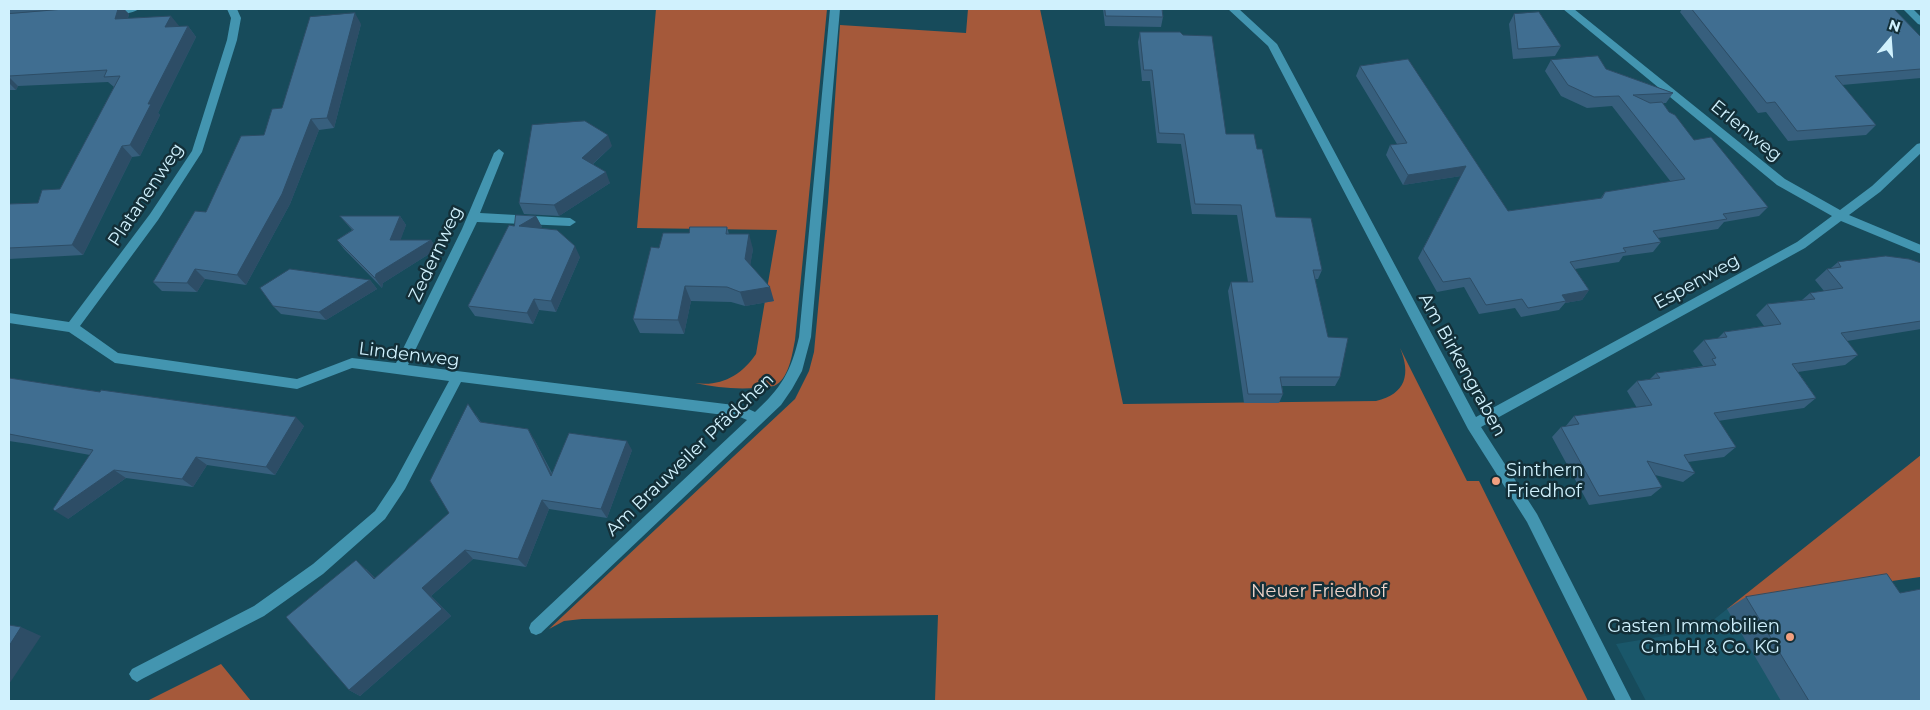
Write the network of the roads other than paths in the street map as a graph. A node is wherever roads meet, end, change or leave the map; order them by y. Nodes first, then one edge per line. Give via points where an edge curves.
1 (134, 9) edge
2 (232, 9) edge
3 (835, 9) edge
4 (1233, 9) edge
5 (1568, 9) edge
6 (1908, 9) edge
7 (96, 12) edge
8 (1921, 22) edge
9 (1921, 147) edge
10 (499, 153) dead end
11 (1841, 216) junction
12 (473, 217) junction
13 (570, 222) dead end
14 (1921, 250) edge
15 (9, 318) edge
16 (72, 327) junction
17 (400, 369) junction
18 (457, 378) junction
19 (757, 419) junction
20 (1473, 425) junction
21 (536, 628) dead end
22 (137, 674) dead end
23 (1624, 701) edge

1 - 7 street
2 - 16 street, Platanenweg via 236,18 232,40 197,152 154,217
3 - 19 street, Am Brauweiler Pfädchen via 805,337 799,367 790,384
4 - 20 street, Am Birkengraben via 1272,44
5 - 11 street, Erlenweg via 1781,182
6 - 8 street
9 - 11 street, Espenweg
10 - 12 street, Zedernweg
11 - 14 street, Erlenweg
11 - 20 street, Espenweg via 1801,245
12 - 13 street
12 - 17 street, Zedernweg
15 - 16 street, Lindenweg
16 - 17 street, Lindenweg via 115,358 297,384 352,363
17 - 18 street, Lindenweg
18 - 19 street, Lindenweg via 742,412
18 - 22 street via 400,486 380,515 318,569 259,611
19 - 21 street, Am Brauweiler Pfädchen
20 - 23 street, Am Birkengraben via 1532,518

